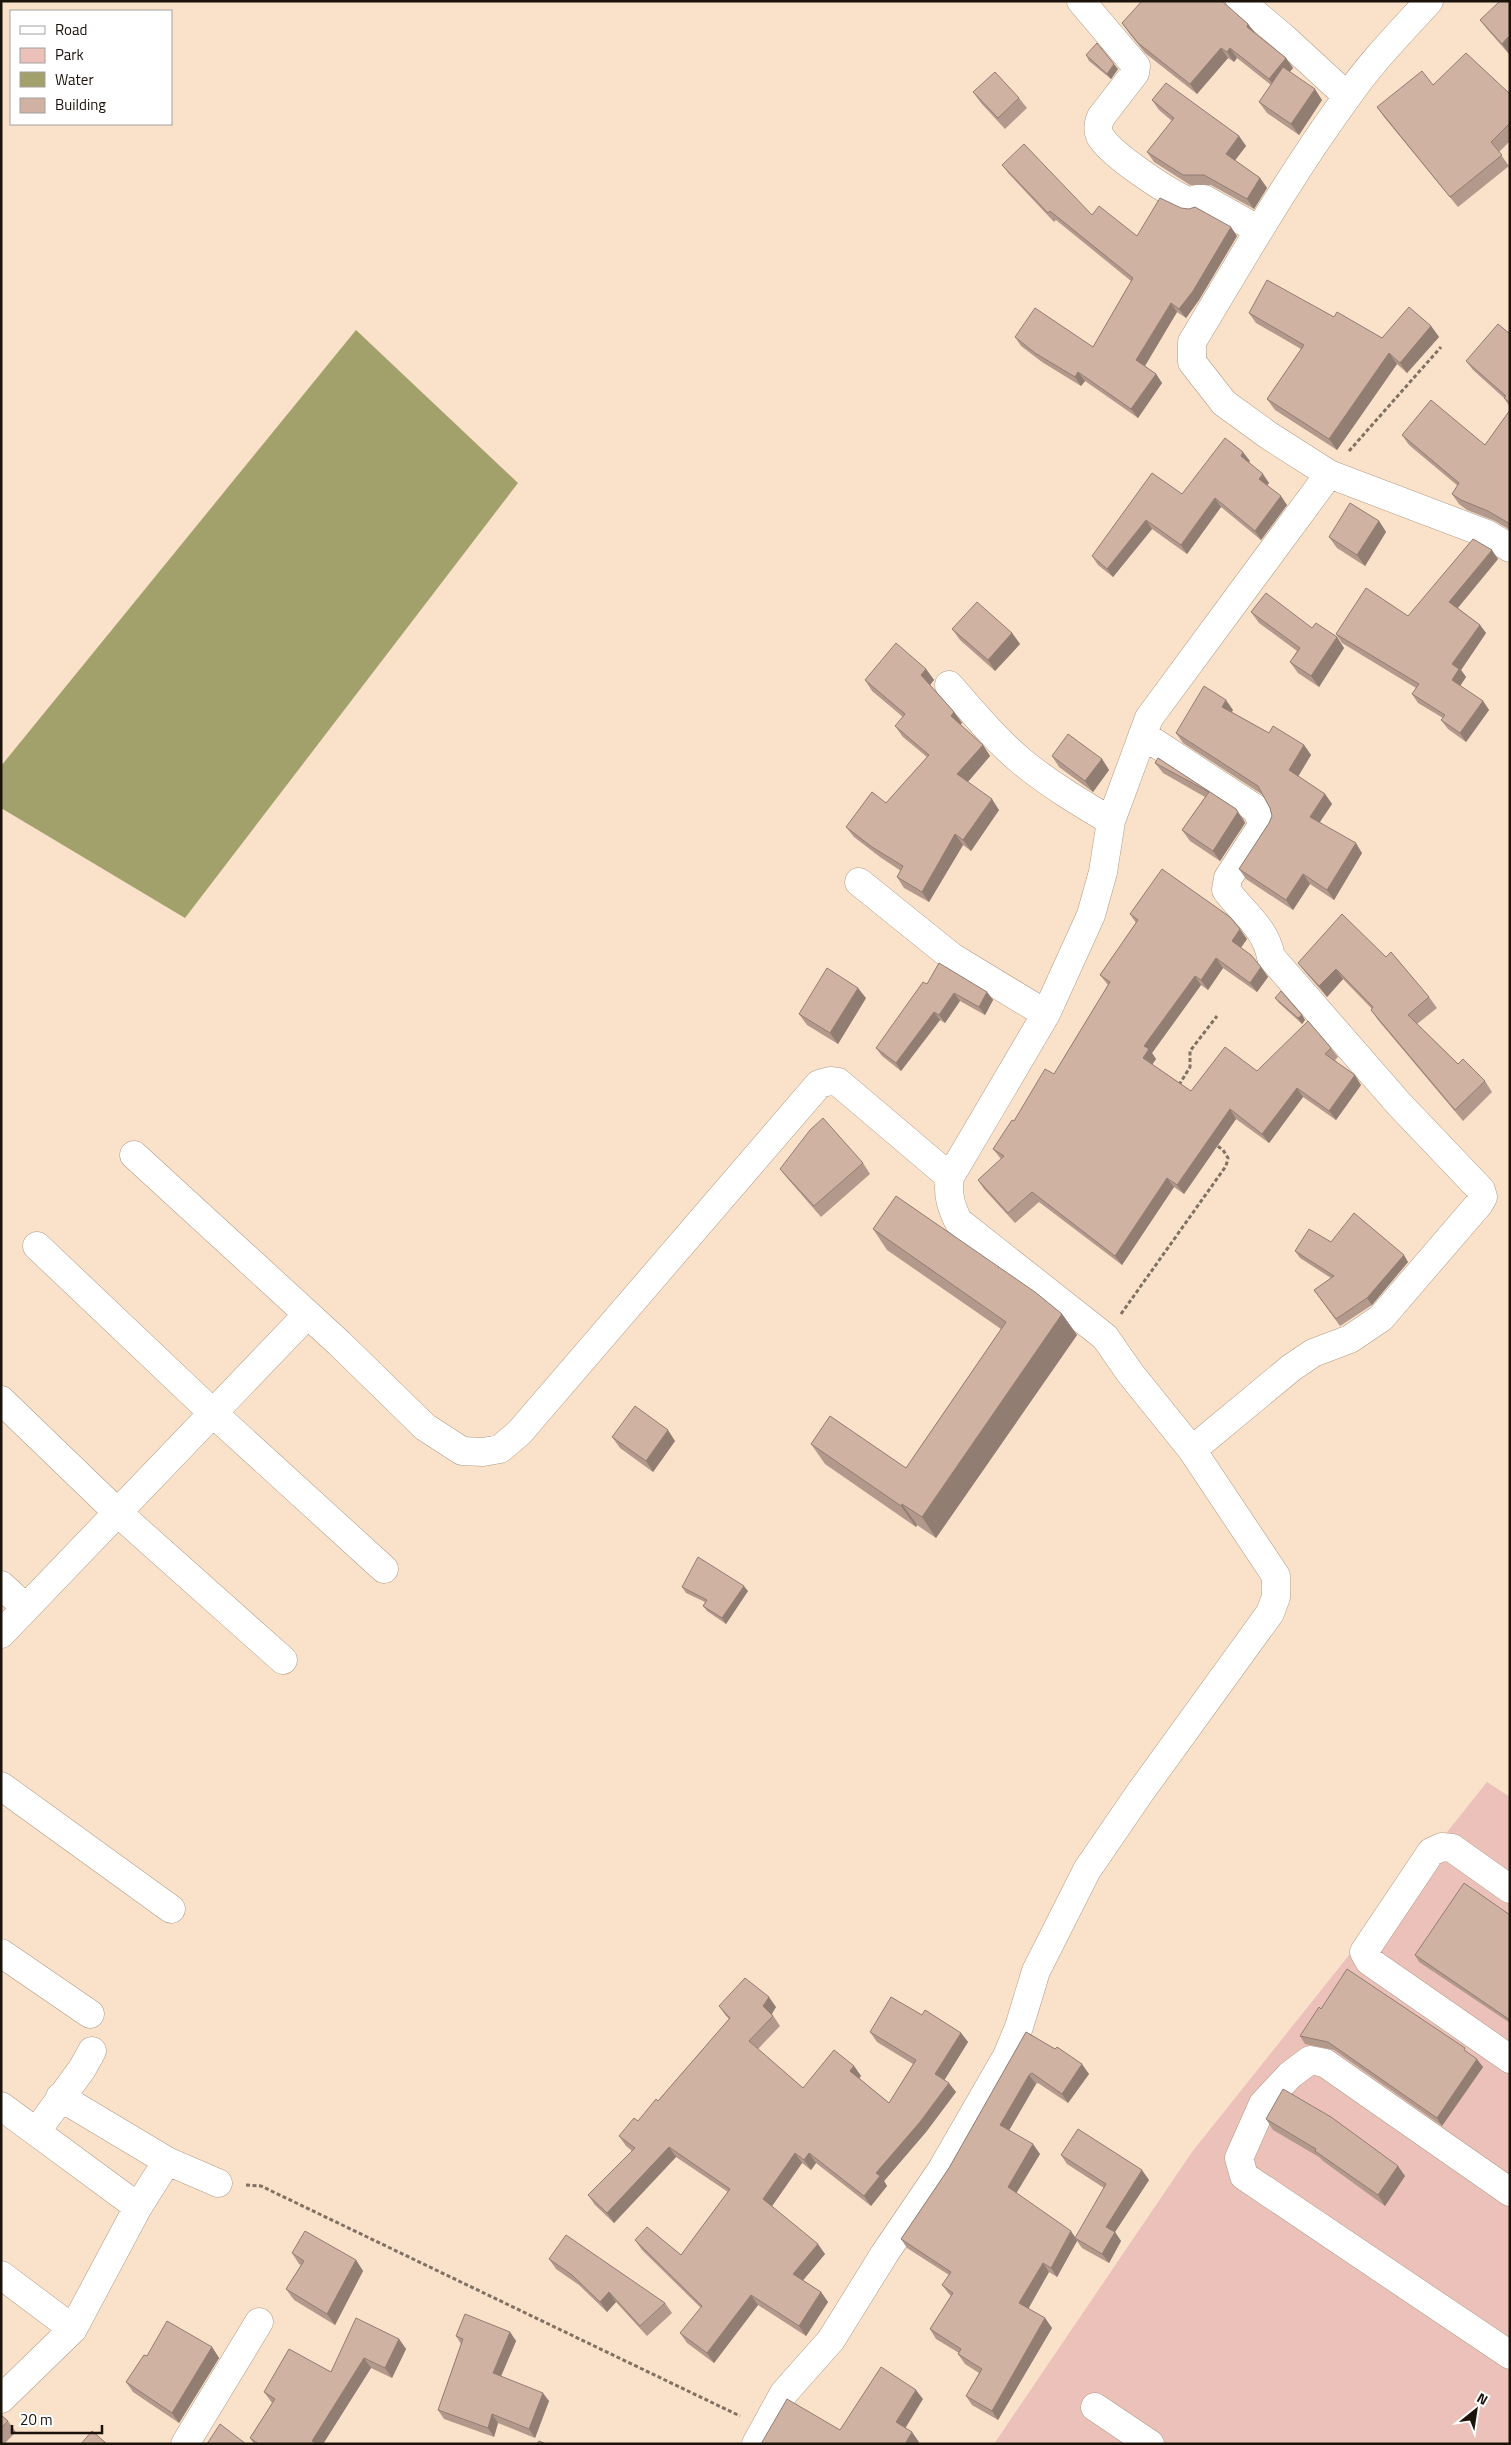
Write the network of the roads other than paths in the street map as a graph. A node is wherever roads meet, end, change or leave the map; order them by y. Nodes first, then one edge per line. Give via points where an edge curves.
1 (1240, 1) edge
2 (1429, 1) edge
3 (1087, 3) edge
4 (1347, 96) junction
5 (1259, 230) junction
6 (1329, 474) junction
7 (1510, 548) edge
8 (949, 685) dead end
9 (1142, 735) junction
10 (1110, 821) junction
11 (859, 882) dead end
12 (1046, 1014) junction
13 (134, 1155) dead end
14 (950, 1177) junction
15 (37, 1246) dead end
16 (307, 1315) junction
17 (1, 1400) edge
18 (214, 1414) junction
19 (1192, 1450) junction
20 (117, 1512) junction
21 (384, 1568) dead end
22 (1, 1585) edge
23 (25, 1607) junction
24 (1, 1634) edge
25 (283, 1660) dead end
26 (1, 1786) edge
27 (1510, 1889) edge
28 (171, 1908) dead end
29 (1, 1952) edge
30 (90, 2014) dead end
31 (92, 2051) dead end
32 (1510, 2060) edge
33 (60, 2097) junction
34 (1, 2106) edge
35 (36, 2132) junction
36 (167, 2161) junction
37 (218, 2184) road end
38 (1510, 2192) edge
39 (138, 2208) junction
40 (1, 2275) edge
41 (259, 2322) dead end
42 (73, 2329) junction
43 (1510, 2356) edge
44 (1, 2399) edge
45 (1096, 2407) dead end
46 (760, 2436) edge
47 (185, 2444) edge
48 (1150, 2444) edge

1 - 4 street
2 - 4 street
3 - 5 street via 1136,66 1135,73 1101,117 1098,126 1104,140 1140,171 1178,196 1193,203 1204,199
4 - 5 street
5 - 6 street via 1192,342 1192,362 1224,403
6 - 7 street via 1486,534
6 - 9 street via 1149,718
8 - 10 street via 989,731 1021,761 1060,791
9 - 10 street
9 - 19 street via 1256,809 1263,824 1228,878 1226,890 1259,927 1271,957 1399,1104 1481,1190 1483,1197 1381,1318 1350,1339 1313,1353 1291,1368
10 - 12 street via 1103,872 1091,915
11 - 12 street via 952,957
12 - 14 street
13 - 16 street
14 - 16 street via 838,1082 819,1084 519,1433 500,1450 462,1450 425,1427
14 - 19 street via 950,1204 958,1221 1105,1337
15 - 18 street
16 - 18 street
17 - 20 street
18 - 20 street
18 - 21 street
19 - 46 street via 1276,1576 1276,1596 1270,1613 1087,1870 1036,1971 1008,2056 952,2152 831,2340 784,2393
20 - 23 street
20 - 25 street
22 - 23 street
23 - 24 street
26 - 28 street
27 - 32 street via 1452,1848 1442,1847 1431,1852 1364,1952 1369,1961
29 - 30 street
31 - 33 street
33 - 35 street
33 - 36 street
34 - 35 street
35 - 39 street
36 - 37 street
36 - 39 street
38 - 43 street via 1325,2063 1310,2060 1290,2075 1263,2104 1239,2158 1244,2176
39 - 42 street
40 - 42 street
41 - 47 street
42 - 44 street
45 - 48 street

